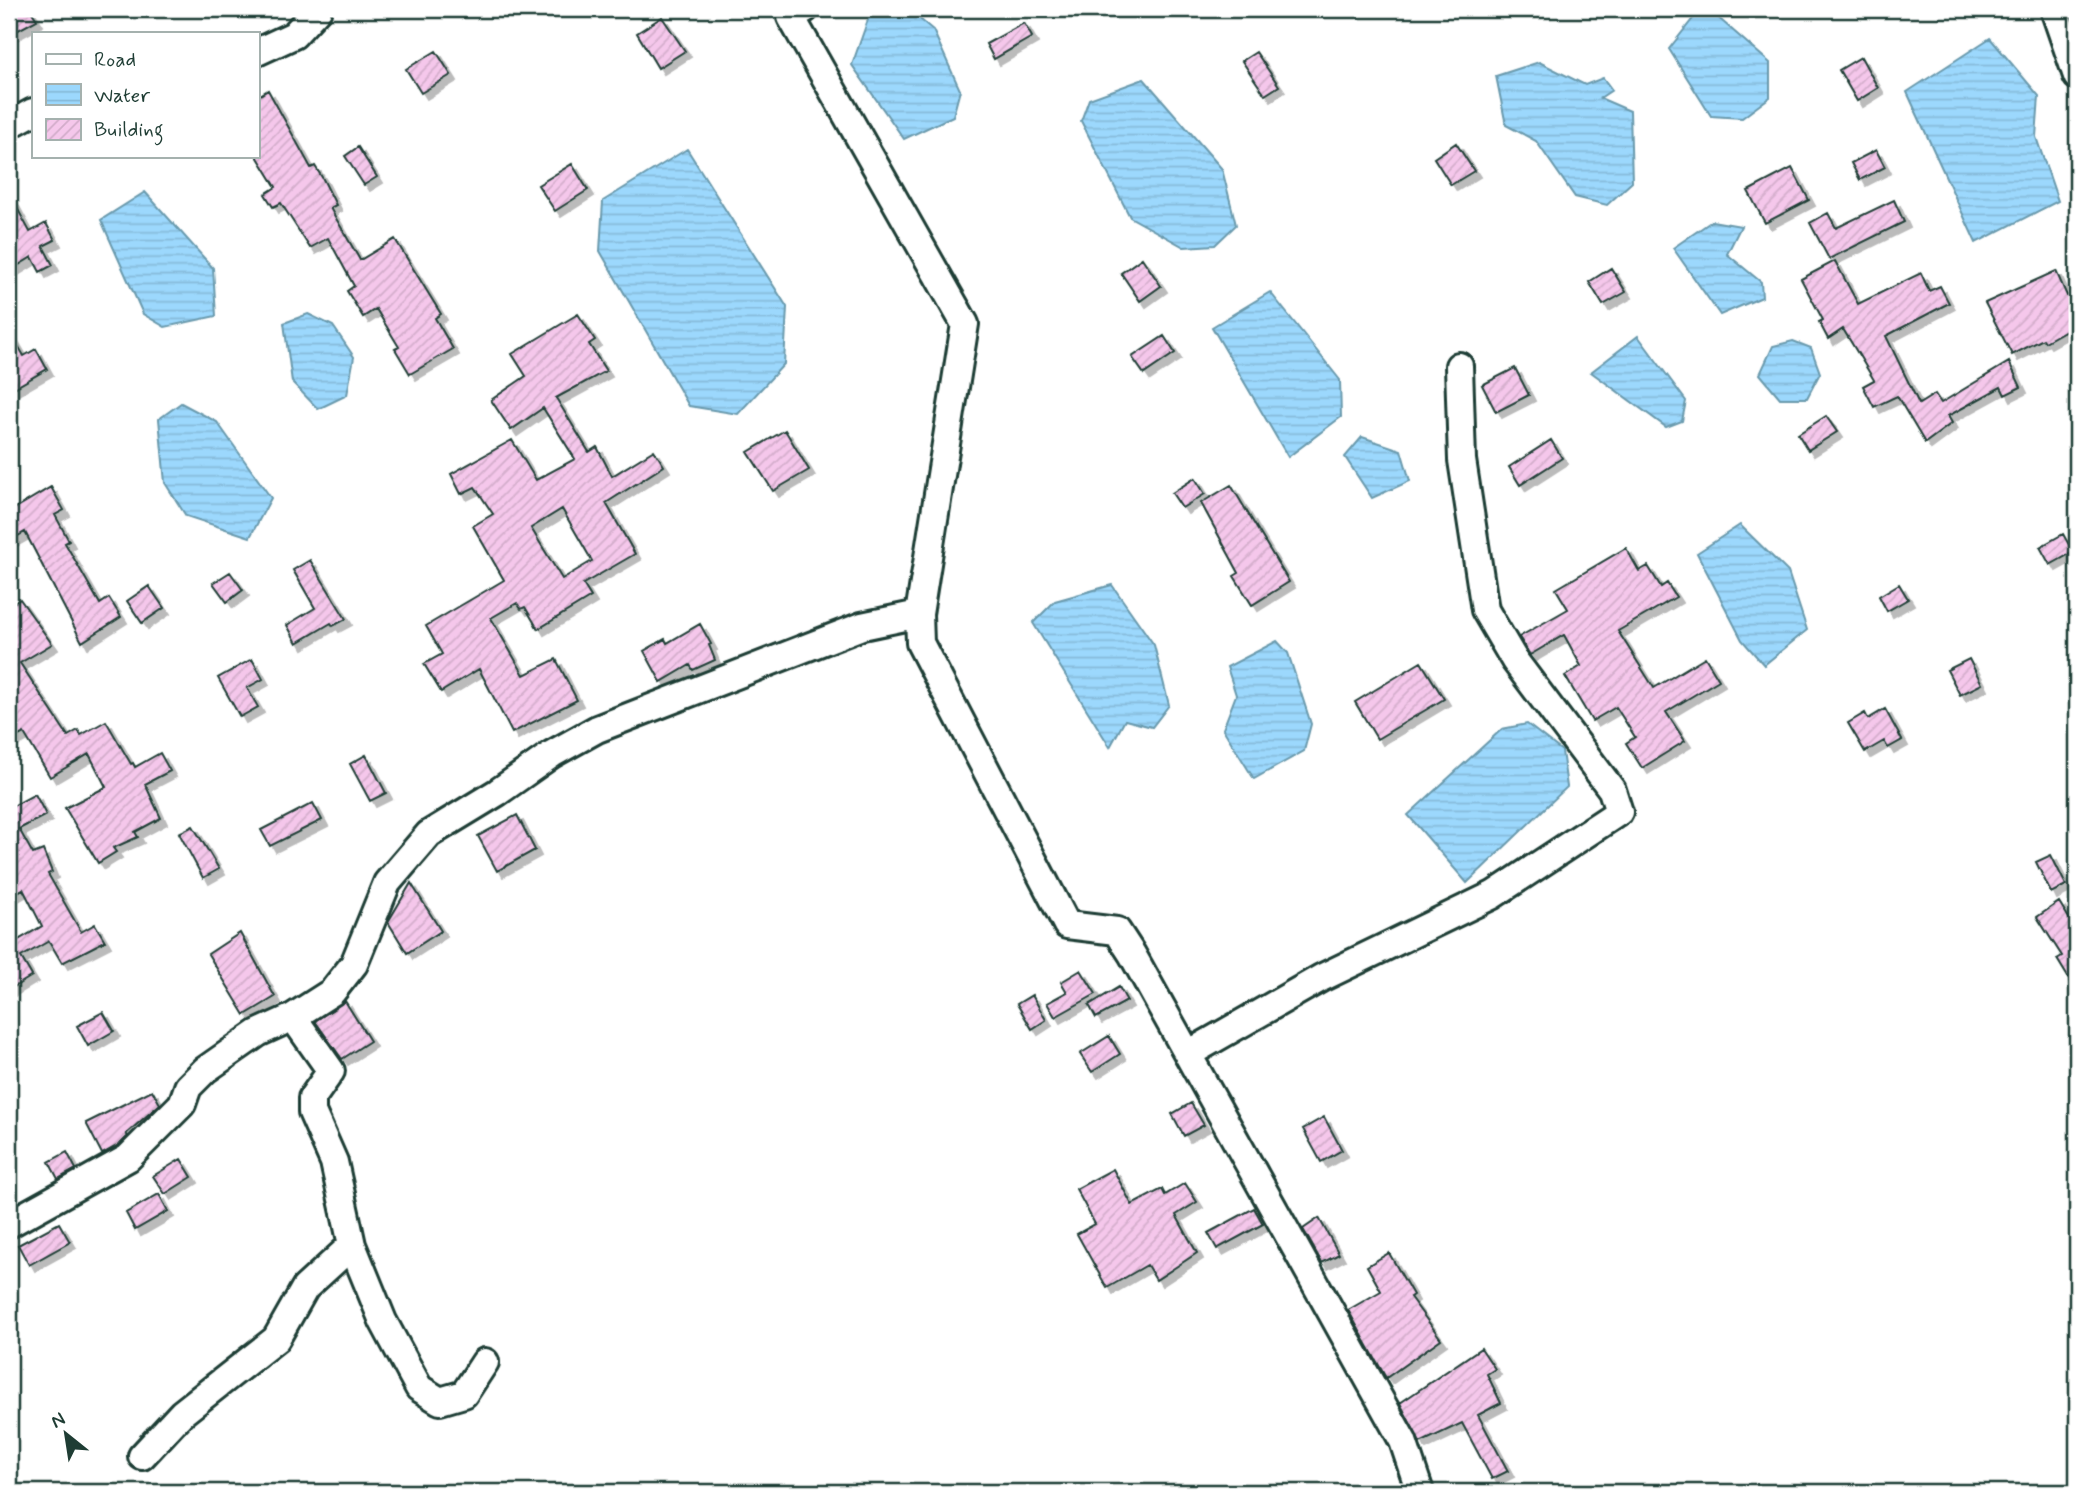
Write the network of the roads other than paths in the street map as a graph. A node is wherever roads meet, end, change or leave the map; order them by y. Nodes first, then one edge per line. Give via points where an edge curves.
1 (318, 9) edge
2 (806, 9) edge
3 (2054, 9) edge
4 (259, 51) edge
5 (2077, 76) edge
6 (32, 112) edge
7 (9, 125) edge
8 (1459, 366) dead end
9 (919, 614) junction
10 (293, 1017) junction
11 (1188, 1054) junction
12 (9, 1224) edge
13 (352, 1245) junction
14 (485, 1362) dead end
15 (142, 1456) dead end
16 (1420, 1492) edge

1 - 4 street via 294,35
2 - 9 street via 791,17 965,324
3 - 5 street
6 - 7 street
8 - 11 street via 1462,460 1485,610 1515,661 1612,790 1619,812 1493,895 1321,978
9 - 10 street via 862,626 735,674 597,729 552,754 429,834 387,883 354,964 332,992
9 - 11 street via 920,643 1067,925 1116,931
10 - 12 street via 258,1033 205,1070 188,1087 182,1104 128,1158
10 - 13 street via 331,1071 312,1098 312,1111 334,1162
11 - 16 street via 1403,1441
13 - 14 street via 383,1321 419,1388 440,1401 464,1394
13 - 15 street via 305,1288 276,1339 182,1413

